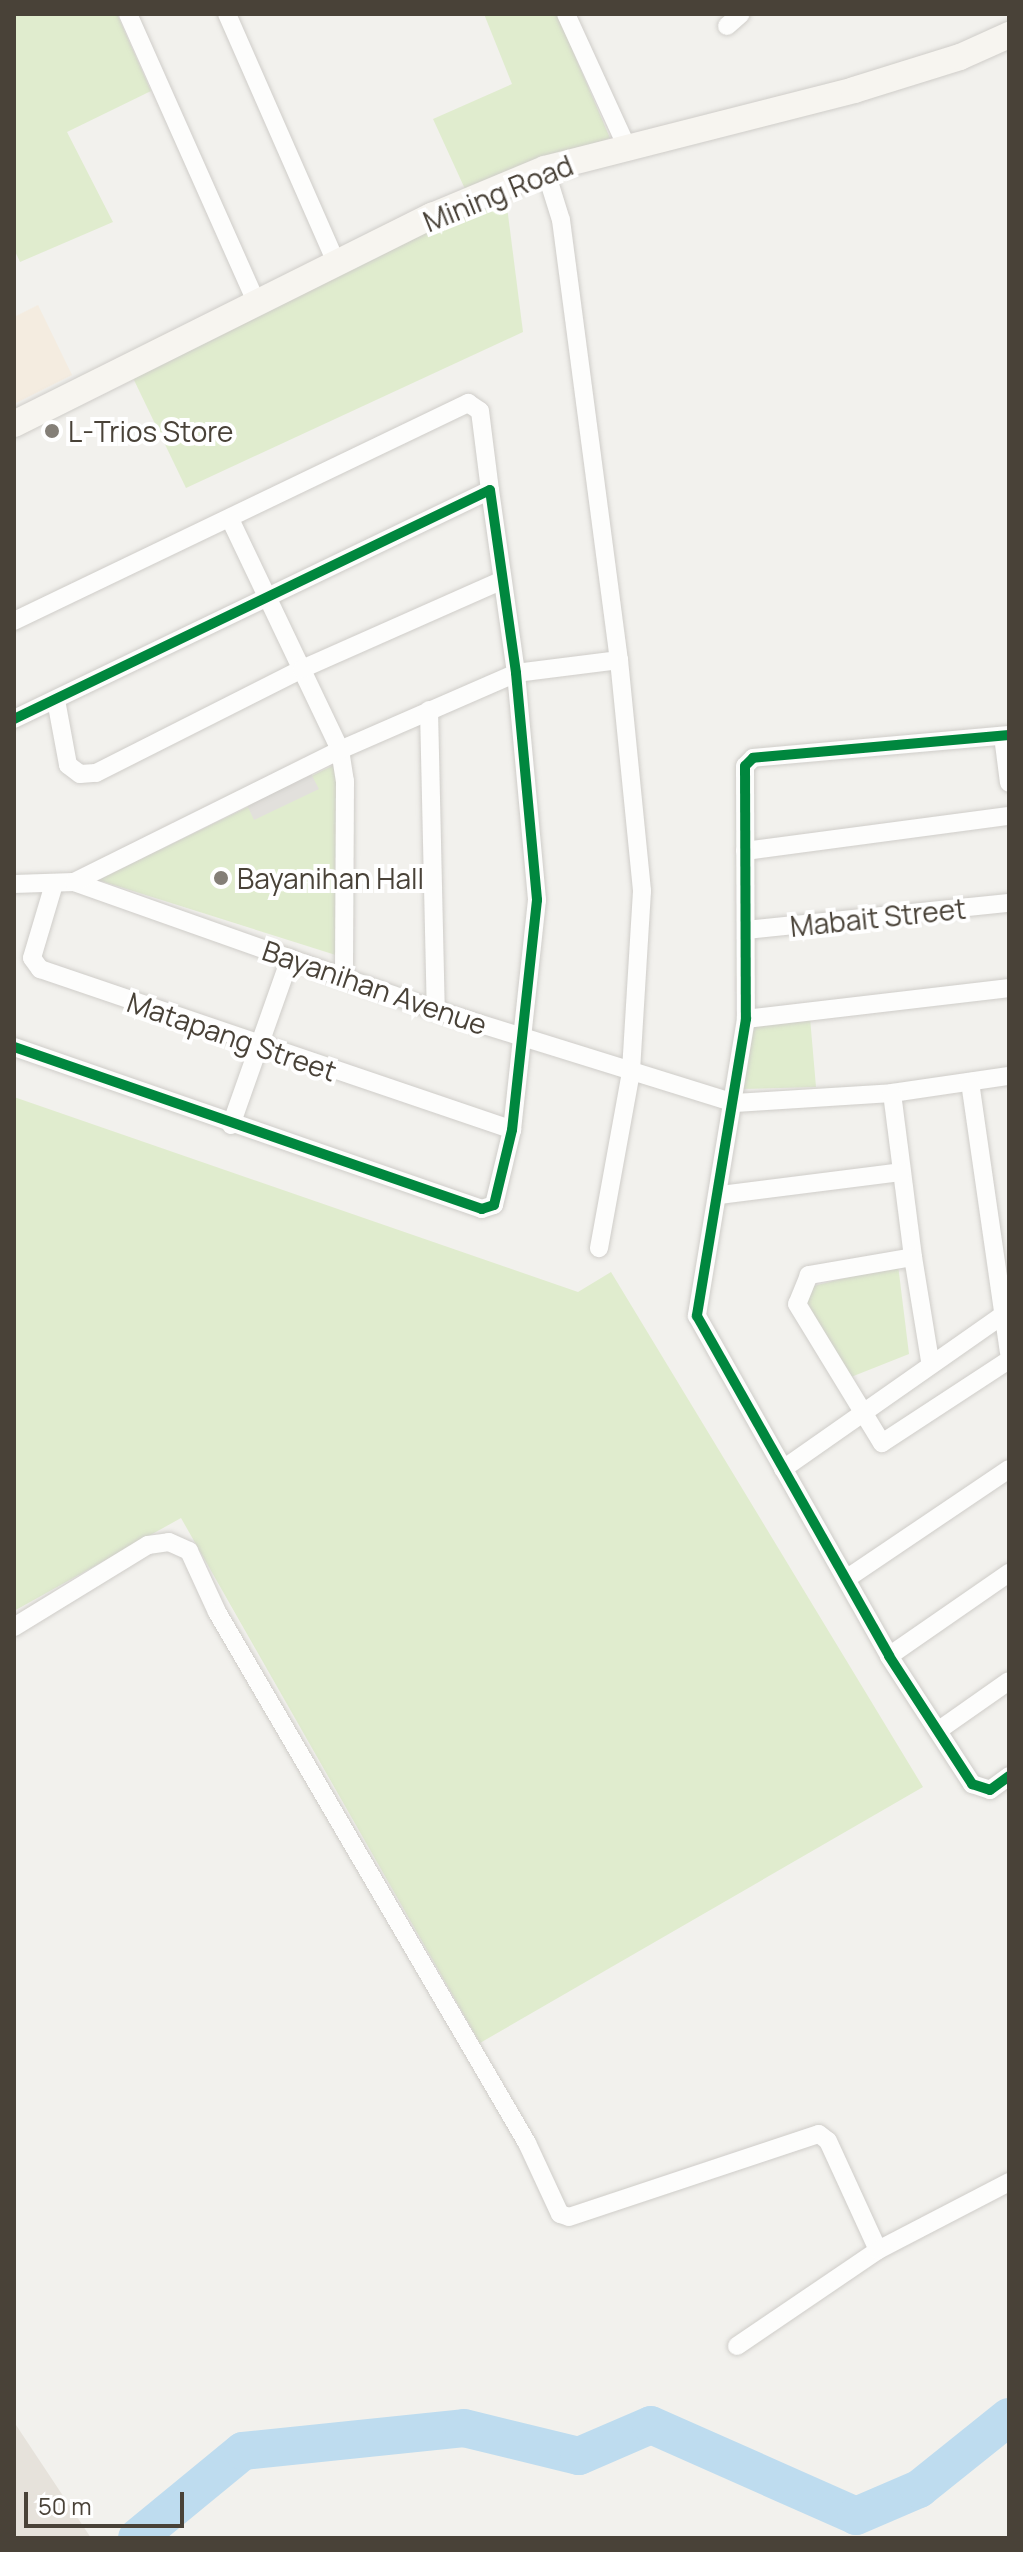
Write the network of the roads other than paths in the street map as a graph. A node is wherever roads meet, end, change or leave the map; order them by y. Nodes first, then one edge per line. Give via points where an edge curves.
1 (128, 14) edge
2 (227, 14) edge
3 (566, 14) edge
4 (1009, 35) edge
5 (627, 147) junction
6 (545, 169) junction
7 (337, 264) junction
8 (257, 304) junction
9 (14, 424) edge
10 (490, 490) junction
11 (230, 519) junction
12 (501, 581) junction
13 (266, 595) junction
14 (14, 621) edge
15 (619, 660) junction
16 (302, 669) junction
17 (516, 673) junction
18 (56, 700) junction
19 (429, 710) junction
20 (14, 719) edge
21 (1006, 736) edge
22 (340, 750) junction
23 (1009, 783) edge
24 (1009, 816) edge
25 (745, 851) junction
26 (74, 882) junction
27 (14, 884) edge
28 (54, 884) junction
29 (1009, 903) edge
30 (746, 930) junction
31 (290, 958) junction
32 (344, 976) junction
33 (1009, 988) edge
34 (436, 1010) junction
35 (746, 1019) junction
36 (524, 1039) junction
37 (14, 1047) edge
38 (259, 1047) junction
39 (631, 1072) junction
40 (1009, 1076) edge
41 (970, 1082) junction
42 (892, 1093) junction
43 (735, 1103) junction
44 (231, 1125) junction
45 (512, 1130) junction
46 (902, 1172) junction
47 (720, 1195) junction
48 (599, 1248) dead end
49 (913, 1257) junction
50 (1004, 1314) edge
51 (1009, 1352) edge
52 (1009, 1360) edge
53 (930, 1361) junction
54 (860, 1412) junction
55 (783, 1469) junction
56 (1009, 1469) edge
57 (1009, 1573) edge
58 (849, 1577) junction
59 (14, 1627) edge
60 (889, 1656) junction
61 (1009, 1681) edge
62 (939, 1730) junction
63 (1009, 1776) edge
64 (1009, 2182) edge
65 (878, 2250) junction
66 (737, 2346) dead end

1 - 8 street
2 - 7 street
3 - 5 street
4 - 5 street, Mining Road via 895,78
5 - 6 street, Mining Road
6 - 7 street, Mining Road
6 - 15 street via 561,220
7 - 8 street, Mining Road
8 - 9 street, Mining Road
10 - 11 street via 480,411 468,403
10 - 12 street
10 - 13 street
11 - 13 street
11 - 14 street
12 - 16 street
12 - 17 street
13 - 16 street
13 - 18 street
15 - 17 street
15 - 39 street via 642,891
16 - 18 street via 96,773 80,774 68,765
16 - 22 street
17 - 19 street
17 - 36 street via 537,900
18 - 20 street
19 - 22 street
19 - 34 street
21 - 23 street
21 - 25 street via 753,758 742,775
22 - 26 street
22 - 32 street via 345,781
24 - 25 street
25 - 30 street
26 - 28 street
26 - 31 street, Bayanihan Avenue
27 - 28 street
28 - 38 street, Matapang Street via 34,966
29 - 30 street, Mabait Street
30 - 35 street
31 - 32 street, Bayanihan Avenue
31 - 38 street
32 - 34 street, Bayanihan Avenue
33 - 35 street
34 - 36 street, Bayanihan Avenue
35 - 43 street
36 - 39 street, Bayanihan Avenue
36 - 45 street
37 - 44 street
38 - 44 street
38 - 45 street, Matapang Street
39 - 43 street, Bayanihan Avenue
39 - 48 street
40 - 41 street, Bayanihan Avenue
41 - 42 street, Bayanihan Avenue
41 - 50 street
42 - 43 street, Bayanihan Avenue
42 - 46 street
43 - 47 street
44 - 45 street via 482,1209 494,1205
46 - 47 street
46 - 49 street
47 - 55 street via 697,1323
49 - 53 street
49 - 54 street via 809,1275 799,1288 797,1304
50 - 51 street
50 - 53 street
52 - 54 street via 887,1442 877,1439
53 - 54 street
54 - 55 street
55 - 58 street
56 - 58 street
57 - 60 street
58 - 60 street
59 - 65 street via 148,1545 169,1542 189,1551 217,1612 527,2143 560,2214 569,2217 819,2134 828,2141
60 - 62 street
61 - 62 street
62 - 63 street via 972,1784 990,1790
64 - 65 street
65 - 66 street

